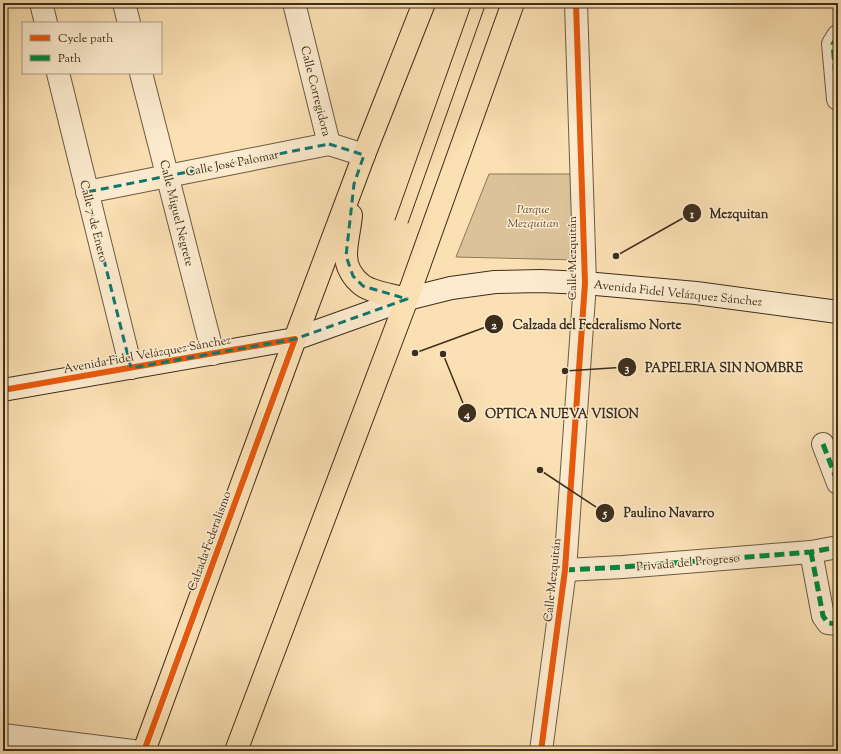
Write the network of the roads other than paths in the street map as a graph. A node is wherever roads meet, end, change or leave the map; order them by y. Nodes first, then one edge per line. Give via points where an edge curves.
1 (41, 3) edge
2 (124, 3) edge
3 (294, 3) edge
4 (424, 3) edge
5 (513, 3) edge
6 (576, 3) edge
7 (46, 22) edge
8 (129, 22) edge
9 (838, 36) edge
10 (58, 74) edge
11 (141, 74) edge
12 (838, 99) edge
13 (329, 144) junction
14 (364, 156) junction
15 (167, 176) junction
16 (354, 184) junction
17 (87, 192) junction
18 (585, 283) junction
19 (407, 299) junction
20 (838, 312) edge
21 (295, 339) junction
22 (212, 354) junction
23 (131, 368) junction
24 (3, 390) edge
25 (823, 444) dead end
26 (838, 483) edge
27 (838, 547) edge
28 (811, 552) junction
29 (566, 570) junction
30 (838, 624) edge
31 (3, 734) edge
32 (133, 751) edge
33 (144, 751) edge
34 (236, 751) edge
35 (541, 751) edge

1 - 7 street
2 - 8 street
3 - 13 street, Calle Corregidora
4 - 14 main road
5 - 19 main road
6 - 18 street, Calle Mezquitán
9 - 12 street via 833,44
10 - 17 street, Calle 7 de Enero
11 - 15 street, Calle Miguel Negrete
13 - 14 street, Calle Corregidora
13 - 15 street, Calle José Palomar
14 - 16 main road
15 - 17 street, Calle José Palomar
15 - 22 street, Calle Miguel Negrete
16 - 19 main road via 346,256 353,276 363,286
16 - 21 main road, Calzada Federalismo
17 - 23 street, Calle 7 de Enero
18 - 19 street, Avenida Fidel Velázquez Sánchez via 495,282 451,288
18 - 20 street, Avenida Fidel Velázquez Sánchez
18 - 29 street, Calle Mezquitán
19 - 21 street, Avenida Fidel Velázquez Sánchez
19 - 34 main road
21 - 22 street, Avenida Fidel Velázquez Sánchez
21 - 33 main road, Calzada Federalismo
22 - 23 street, Avenida Fidel Velázquez Sánchez
23 - 24 street, Avenida Fidel Velázquez Sánchez
25 - 26 street
27 - 28 street, Privada del Progreso
28 - 29 street, Privada del Progreso
28 - 30 street via 823,616 828,623
29 - 35 street, Calle Mezquitán
31 - 32 street

